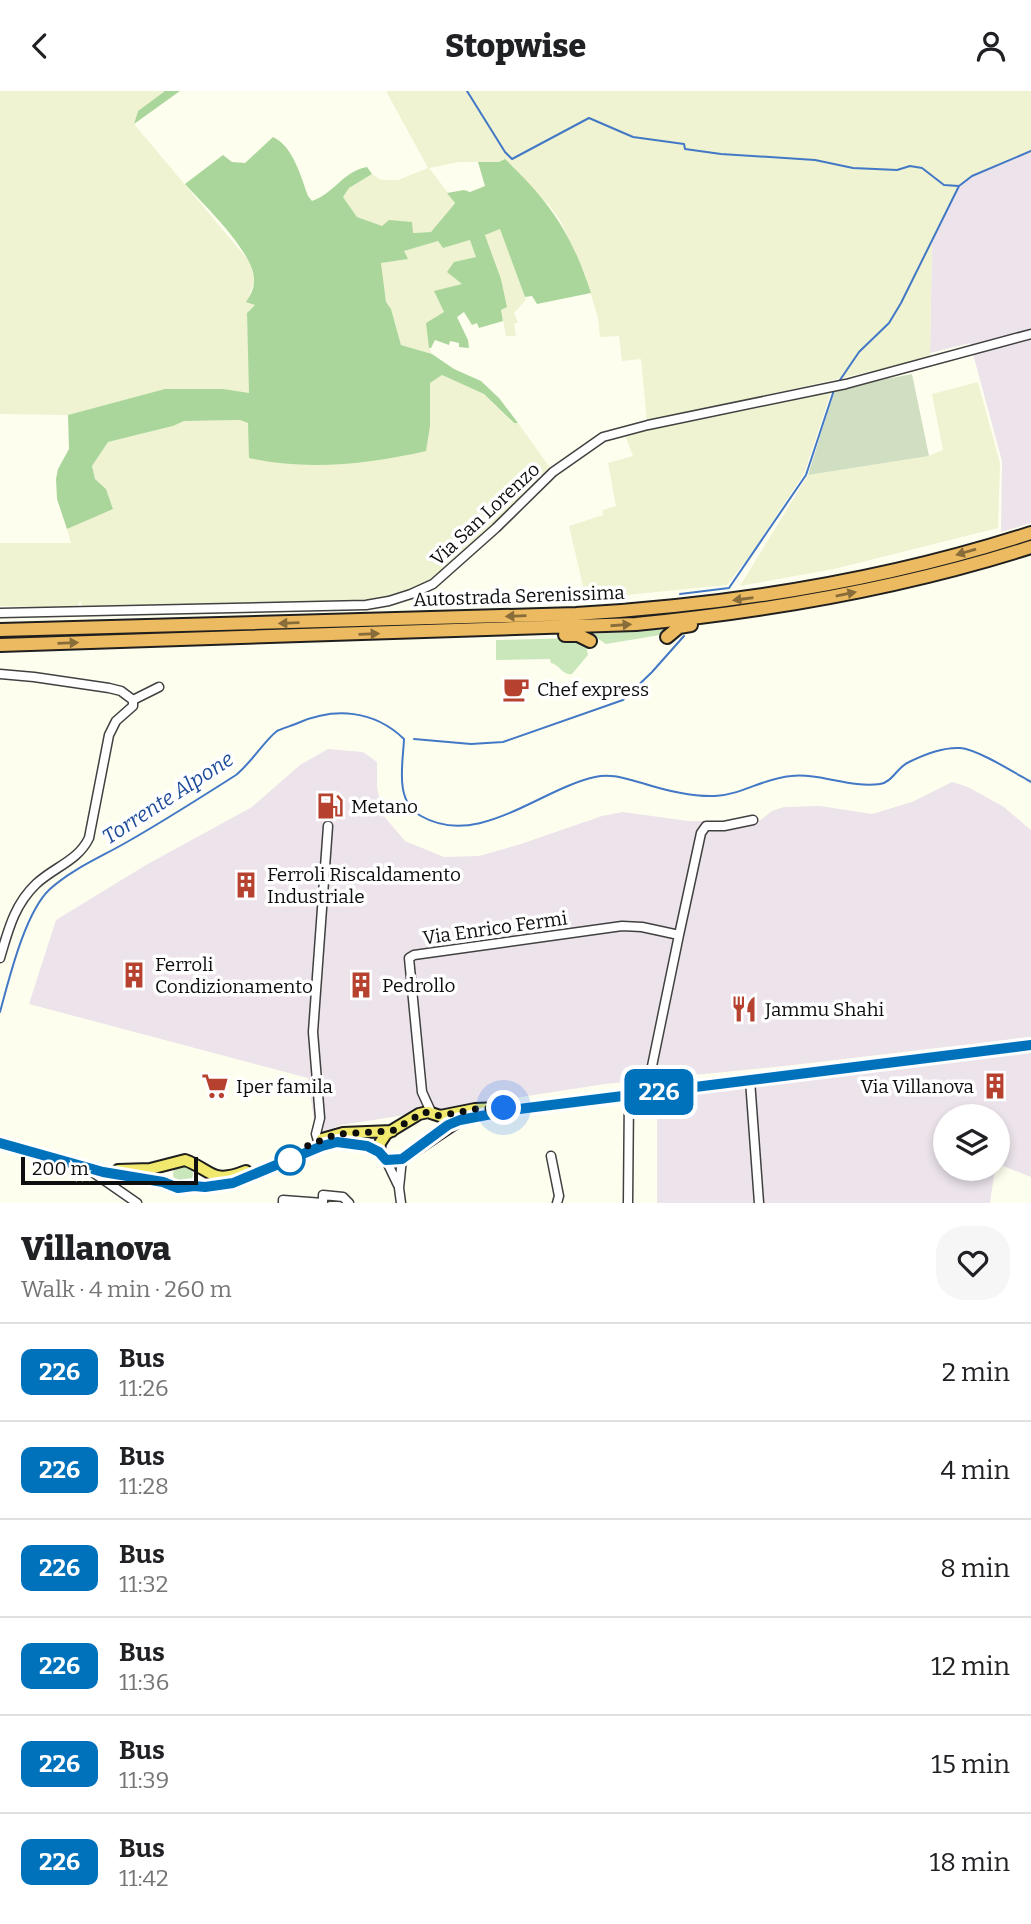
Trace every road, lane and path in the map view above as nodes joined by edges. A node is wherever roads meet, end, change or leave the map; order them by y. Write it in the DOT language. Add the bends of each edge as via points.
graph roads {
  1 [pos="1031,334"];
  2 [pos="1031,533"];
  3 [pos="1031,547"];
  4 [pos="0,613"];
  5 [pos="728,614"];
  6 [pos="509,629"];
  7 [pos="0,631"];
  8 [pos="667,637"];
  9 [pos="590,641"];
  10 [pos="0,645"];
  11 [pos="0,674"];
  12 [pos="159,687"];
  13 [pos="133,700"];
  14 [pos="753,820"];
  15 [pos="328,826"];
  16 [pos="679,935"];
  17 [pos="0,958"];
  18 [pos="1030,1045"];
  19 [pos="750,1080"];
  20 [pos="422,1092"];
  21 [pos="650,1093"];
  22 [pos="629,1095"];
  23 [pos="519,1109"];
  24 [pos="434,1114"];
  25 [pos="414,1117"];
  26 [pos="320,1118"];
  27 [pos="392,1131"];
  28 [pos="439,1134"];
  29 [pos="330,1136"];
  30 [pos="318,1140"];
  31 [pos="0,1141"];
  32 [pos="383,1156"];
  33 [pos="551,1156"];
  34 [pos="402,1159"];
  35 [pos="172,1164"];
  36 [pos="86,1167"];
  37 [pos="197,1168"];
  38 [pos="110,1173"];
  39 [pos="172,1184"];
  40 [pos="112,1185"];
  41 [pos="194,1186"];
  42 [pos="399,1188"];
  43 [pos="123,1193"];
  44 [pos="122,1203"];
  45 [pos="137,1203"];
  46 [pos="283,1203"];
  47 [pos="349,1203"];
  48 [pos="401,1203"];
  49 [pos="557,1203"];
  50 [pos="628,1203"];
  51 [pos="759,1203"];
  1 -- 4 [label="street, Via San Lorenzo" via="846,384 603,437 553,472 433,584 388,601"];
  2 -- 7 [label="highway, Autostrada Serenissima, one-way" via="889,572 770,595 668,608"];
  5 -- 3 [label="highway, Autostrada Serenissima, one-way" via="902,582"];
  6 -- 5 [label="highway, Autostrada Serenissima, one-way" via="603,627"];
  5 -- 8 [label="highway" via="679,627"];
  6 -- 9 [label="highway" via="574,635"];
  10 -- 6 [label="highway, Autostrada Serenissima, one-way"];
  11 -- 13 [label="street" via="109,688"];
  12 -- 13 [label="street"];
  13 -- 17 [label="street" via="109,735 89,838 77,856 26,894 13,915"];
  14 -- 16 [label="street" via="706,826 701,833"];
  15 -- 26 [label="street" via="313,1032"];
  16 -- 20 [label="street, Via Enrico Fermi" via="622,926 411,956 407,963"];
  16 -- 21 [label="street"];
  18 -- 19 [label="main road"];
  19 -- 21 [label="main road"];
  19 -- 51 [label="street"];
  20 -- 24 [label="street, Via Enrico Fermi"];
  20 -- 25 [label="street, Via Enrico Fermi"];
  21 -- 22 [label="main road"];
  22 -- 23 [label="main road"];
  22 -- 50 [label="street"];
  23 -- 24 [label="main road"];
  23 -- 28 [label="main road" via="460,1120"];
  24 -- 25 [label="main road"];
  24 -- 28 [label="main road" via="440,1122"];
  25 -- 27 [label="main road"];
  26 -- 29 [label="street"];
  26 -- 30 [label="street"];
  27 -- 29 [label="main road"];
  27 -- 32 [label="main road" via="382,1139"];
  28 -- 34 [label="main road"];
  29 -- 30 [label="main road"];
  30 -- 37 [label="main road" via="234,1175 213,1176"];
  31 -- 35 [label="main road" via="113,1169"];
  31 -- 36 [label="main road"];
  32 -- 34 [label="main road"];
  32 -- 41 [label="main road" via="361,1144 332,1143 233,1183"];
  32 -- 42 [label="street"];
  33 -- 49 [label="street"];
  34 -- 42 [label="street"];
  35 -- 37 [label="main road" via="185,1160"];
  35 -- 39 [label="main road" via="168,1176"];
  36 -- 38 [label="main road"];
  36 -- 40 [label="street"];
  37 -- 41 [label="main road"];
  38 -- 39 [label="main road"];
  38 -- 40 [label="street"];
  39 -- 41 [label="main road"];
  40 -- 43 [label="street"];
  42 -- 48 [label="street"];
  43 -- 44 [label="street"];
  43 -- 45 [label="street"];
  46 -- 47 [label="street" via="323,1203 323,1195 343,1197"];
}
